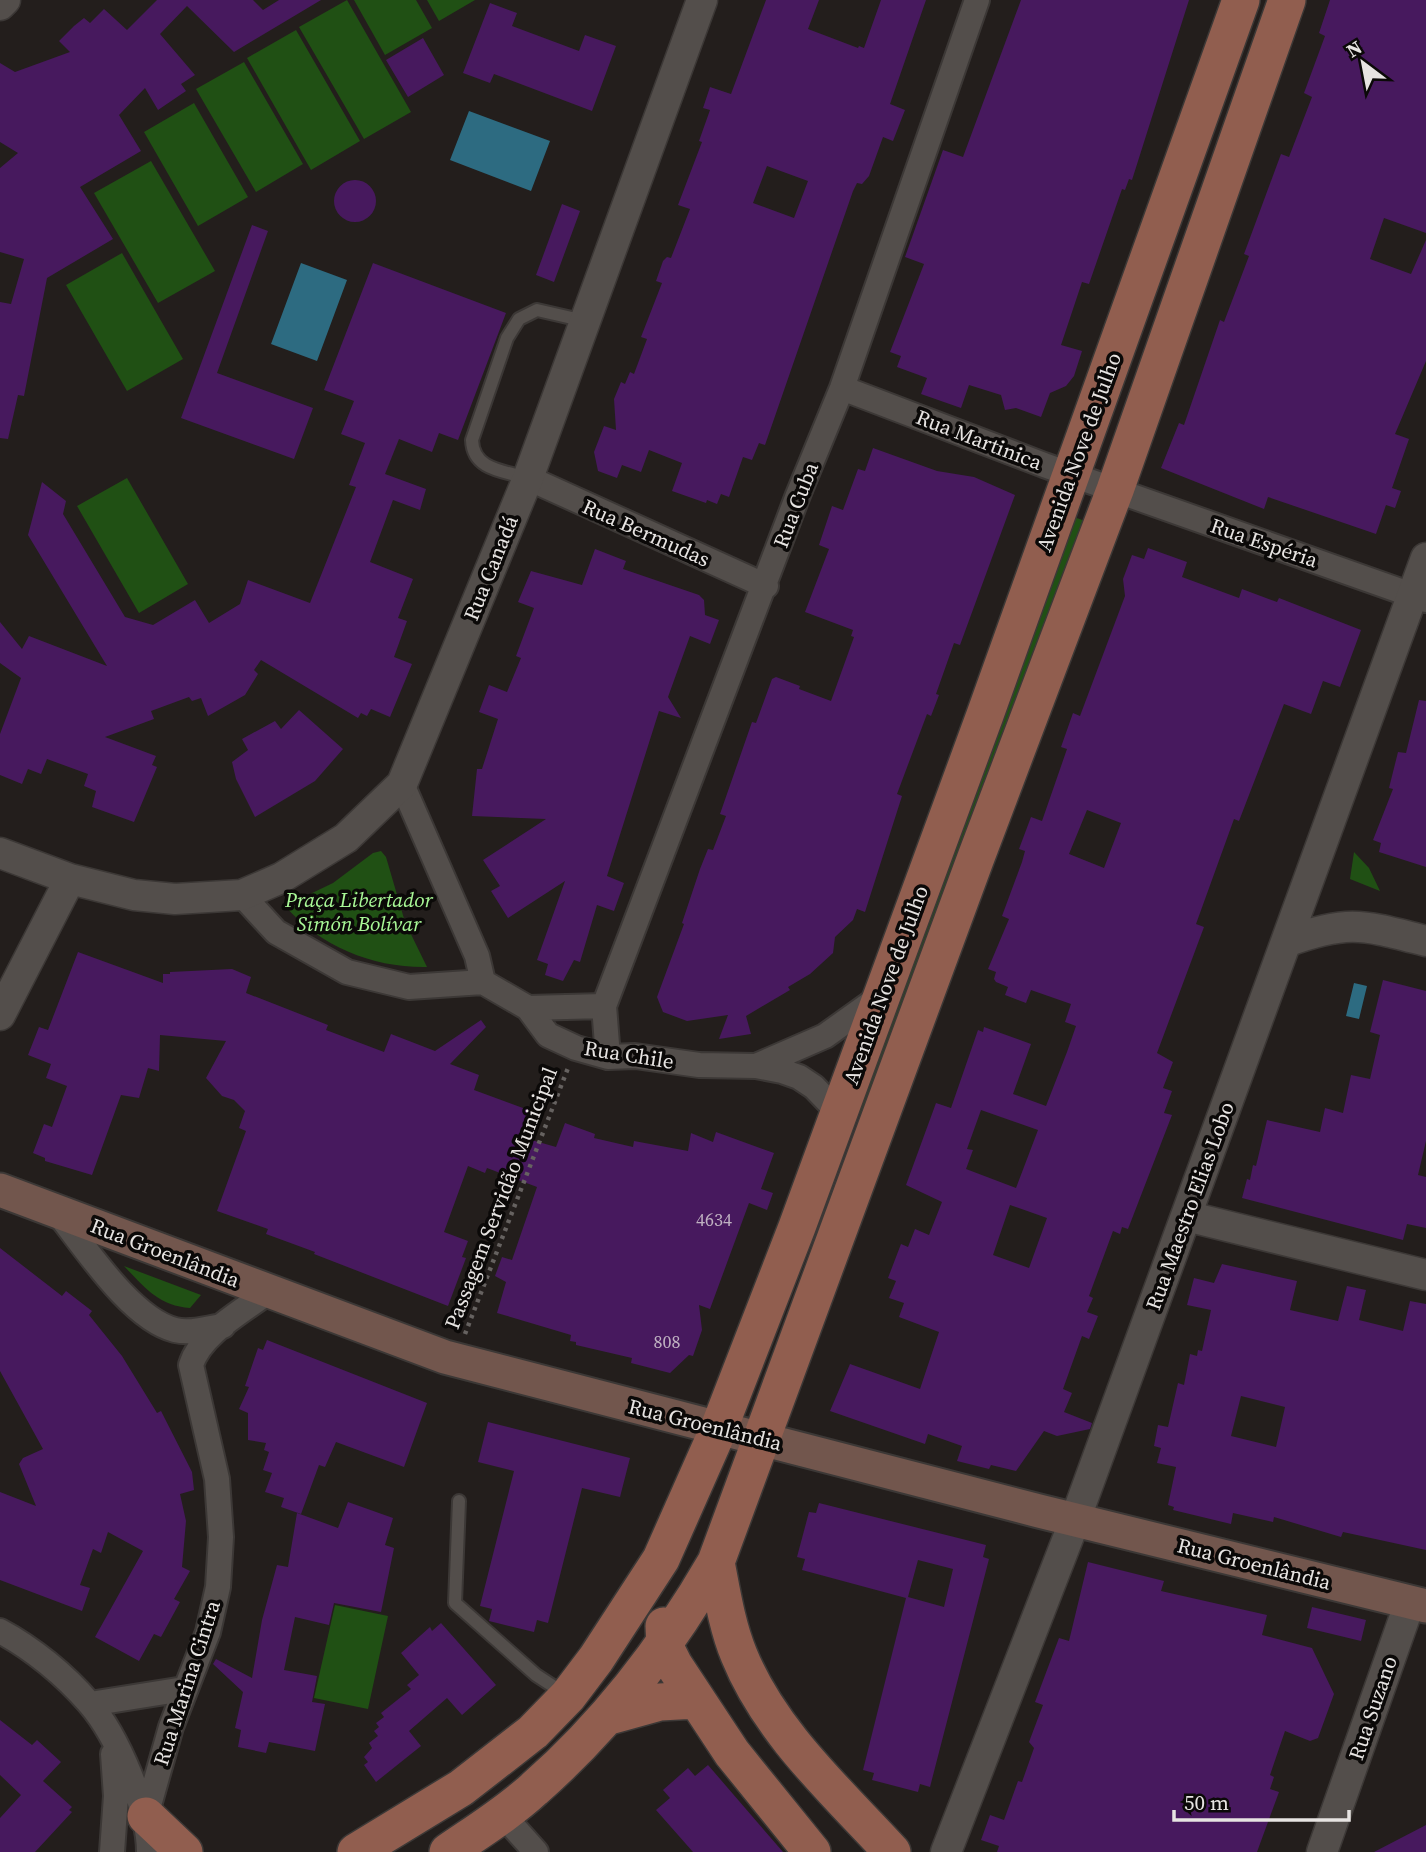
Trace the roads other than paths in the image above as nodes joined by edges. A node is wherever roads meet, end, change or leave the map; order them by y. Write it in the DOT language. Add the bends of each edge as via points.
graph roads {
  1 [pos="5,0"];
  2 [pos="702,0"];
  3 [pos="977,0"];
  4 [pos="1241,0"];
  5 [pos="1287,0"];
  6 [pos="0,5"];
  7 [pos="585,321"];
  8 [pos="842,388"];
  9 [pos="1070,474"];
  10 [pos="528,478"];
  11 [pos="1115,490"];
  12 [pos="1426,558"];
  13 [pos="766,586"];
  14 [pos="1419,598"];
  15 [pos="402,784"];
  16 [pos="2,859"];
  17 [pos="69,878"];
  18 [pos="242,895"];
  19 [pos="1426,941"];
  20 [pos="1286,942"];
  21 [pos="483,982"];
  22 [pos="881,995"];
  23 [pos="604,1006"];
  24 [pos="528,1008"];
  25 [pos="0,1016"];
  26 [pos="608,1057"];
  27 [pos="756,1066"];
  28 [pos="839,1113"];
  29 [pos="0,1190"];
  30 [pos="57,1212"];
  31 [pos="1186,1216"];
  32 [pos="1426,1275"];
  33 [pos="268,1292"];
  34 [pos="223,1325"];
  35 [pos="719,1428"];
  36 [pos="763,1440"];
  37 [pos="459,1501"];
  38 [pos="1075,1520"];
  39 [pos="661,1559"];
  40 [pos="716,1562"];
  41 [pos="1418,1604"];
  42 [pos="0,1631"];
  43 [pos="665,1647"];
  44 [pos="184,1689"];
  45 [pos="568,1696"];
  46 [pos="697,1700"];
  47 [pos="90,1704"];
  48 [pos="606,1717"];
  49 [pos="113,1743"];
  50 [pos="502,1814"];
  51 [pos="146,1816"];
  52 [pos="112,1852"];
  53 [pos="149,1852"];
  54 [pos="184,1852"];
  55 [pos="356,1852"];
  56 [pos="448,1852"];
  57 [pos="536,1852"];
  58 [pos="812,1852"];
  59 [pos="892,1852"];
  60 [pos="946,1852"];
  61 [pos="1322,1852"];
  1 -- 6 [label="street"];
  2 -- 7 [label="street, Rua Canadá"];
  3 -- 8 [label="street, Rua Cuba"];
  4 -- 9 [label="main road, Avenida Nove de Julho"];
  5 -- 11 [label="main road, Avenida Nove de Julho"];
  7 -- 10 [label="street, Rua Canadá"];
  7 -- 10 [label="lane" via="537,310 519,319 507,338 472,440 473,453 482,465"];
  8 -- 9 [label="street, Rua Martinica"];
  8 -- 13 [label="street, Rua Cuba"];
  9 -- 11 [label="street, Rua Martinica"];
  9 -- 22 [label="main road, Avenida Nove de Julho"];
  10 -- 13 [label="street, Rua Bermudas"];
  10 -- 15 [label="street, Rua Canadá"];
  11 -- 14 [label="street, Rua Espéria"];
  11 -- 36 [label="main road, Avenida Nove de Julho"];
  12 -- 14 [label="street, Rua Maestro Elias Lobo"];
  13 -- 23 [label="street, Rua Cuba"];
  14 -- 20 [label="street, Rua Maestro Elias Lobo"];
  15 -- 18 [label="street, Rua Canadá" via="346,838 281,878"];
  15 -- 21 [label="street" via="477,956"];
  16 -- 17 [label="street, Rua Canadá"];
  17 -- 18 [label="street, Rua Canadá" via="134,895 175,899"];
  17 -- 25 [label="street"];
  18 -- 21 [label="street" via="276,932 347,972 409,987"];
  19 -- 20 [label="street" via="1348,925"];
  20 -- 31 [label="street, Rua Maestro Elias Lobo"];
  21 -- 24 [label="street, Rua Chile"];
  22 -- 27 [label="street, Rua Chile" via="825,1036"];
  22 -- 28 [label="main road, Avenida Nove de Julho"];
  23 -- 24 [label="street"];
  23 -- 26 [label="street, Rua Cuba"];
  24 -- 26 [label="street, Rua Chile" via="548,1035"];
  26 -- 27 [label="street, Rua Chile"];
  27 -- 28 [label="street, Rua Chile" via="799,1077"];
  28 -- 35 [label="main road, Avenida Nove de Julho"];
  29 -- 30 [label="main road, Rua Groenlândia"];
  30 -- 33 [label="main road, Rua Groenlândia"];
  30 -- 34 [label="street" via="118,1286 161,1325 194,1332"];
  31 -- 32 [label="street"];
  31 -- 38 [label="street, Rua Maestro Elias Lobo"];
  33 -- 34 [label="street, Rua Marina Cintra"];
  33 -- 35 [label="main road, Rua Groenlândia" via="455,1360"];
  34 -- 44 [label="street, Rua Marina Cintra" via="191,1365 217,1479 221,1537 218,1587 208,1632"];
  35 -- 36 [label="main road, Rua Groenlândia"];
  35 -- 39 [label="main road, Avenida Nove de Julho"];
  36 -- 38 [label="main road, Rua Groenlândia"];
  36 -- 40 [label="main road, Avenida Nove de Julho"];
  37 -- 45 [label="lane" via="455,1603 536,1675"];
  38 -- 41 [label="main road, Rua Groenlândia"];
  38 -- 60 [label="street, Rua Maestro Elias Lobo"];
  39 -- 43 [label="main road"];
  39 -- 45 [label="main road, Avenida Nove de Julho"];
  40 -- 43 [label="main road, Avenida Nove de Julho"];
  40 -- 59 [label="main road" via="731,1633 760,1699 792,1742"];
  41 -- 61 [label="street, Rua Suzano"];
  42 -- 47 [label="street, Rua Marina Cintra" via="49,1665"];
  43 -- 46 [label="main road"];
  43 -- 48 [label="main road, Avenida Nove de Julho"];
  44 -- 47 [label="street"];
  44 -- 51 [label="street, Rua Marina Cintra"];
  45 -- 55 [label="main road, Avenida Nove de Julho" via="533,1732 461,1788"];
  46 -- 48 [label="main road" via="660,1702"];
  46 -- 58 [label="main road" via="732,1753"];
  47 -- 49 [label="street, Rua Marina Cintra"];
  48 -- 50 [label="main road, Avenida Nove de Julho" via="533,1790"];
  49 -- 51 [label="street, Rua Marina Cintra"];
  49 -- 52 [label="street"];
  50 -- 56 [label="main road, Avenida Nove de Julho"];
  50 -- 57 [label="street"];
  51 -- 53 [label="street, Rua Marina Cintra"];
  51 -- 54 [label="main road"];
}
